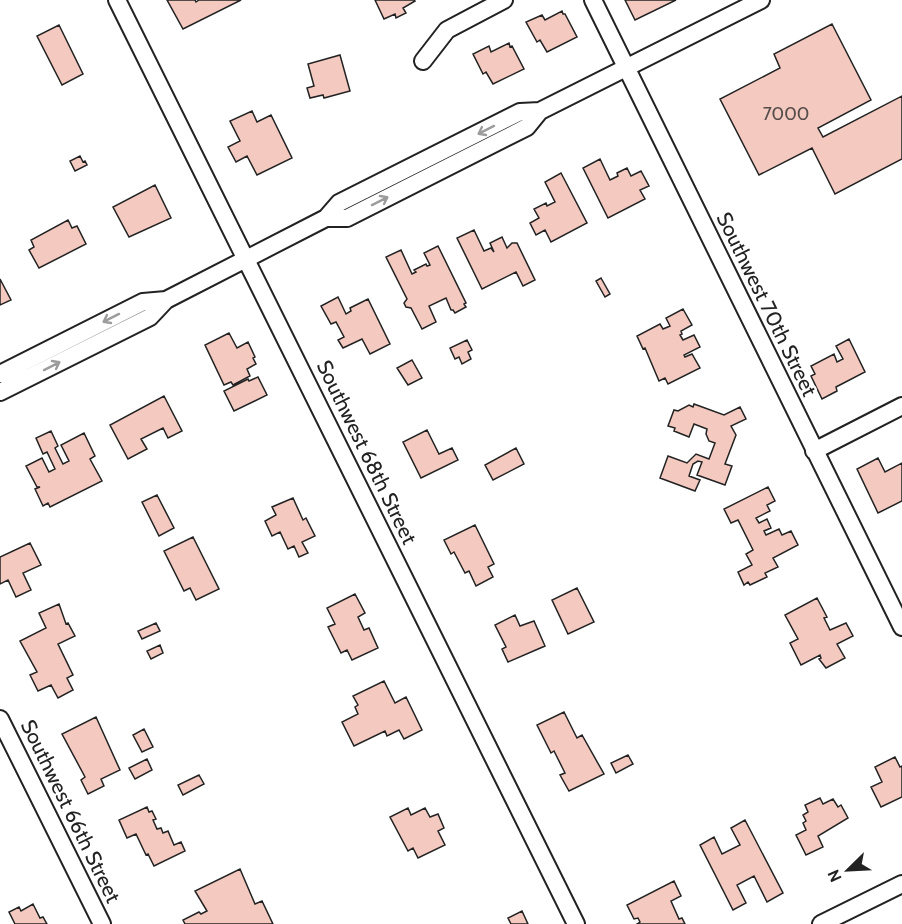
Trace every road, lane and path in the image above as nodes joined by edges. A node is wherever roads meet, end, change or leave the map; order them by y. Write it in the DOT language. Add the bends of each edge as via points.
graph roads {
  1 [pos="117,0"];
  2 [pos="504,0"];
  3 [pos="593,0"];
  4 [pos="761,0"];
  5 [pos="423,61"];
  6 [pos="626,67"];
  7 [pos="246,259"];
  8 [pos="166,300"];
  9 [pos="0,374"];
  10 [pos="0,393"];
  11 [pos="902,406"];
  12 [pos="814,451"];
  13 [pos="902,627"];
  14 [pos="0,719"];
  15 [pos="902,884"];
  16 [pos="102,924"];
  17 [pos="576,924"];
  18 [pos="821,924"];
  1 -- 7 [label="street, Southwest 68th Street"];
  2 -- 5 [label="street" via="447,30"];
  3 -- 6 [label="street, Southwest 70th Street"];
  4 -- 6 [label="street"];
  6 -- 7 [label="street" via="540,111 520,112 339,203 326,218"];
  6 -- 12 [label="street, Southwest 70th Street"];
  7 -- 8 [label="street"];
  7 -- 17 [label="street, Southwest 68th Street"];
  8 -- 9 [label="street, one-way" via="143,302"];
  10 -- 8 [label="street, one-way" via="150,317"];
  11 -- 12 [label="street"];
  12 -- 13 [label="street, Southwest 70th Street"];
  14 -- 16 [label="street, Southwest 66th Street"];
  15 -- 18 [label="street"];
}
